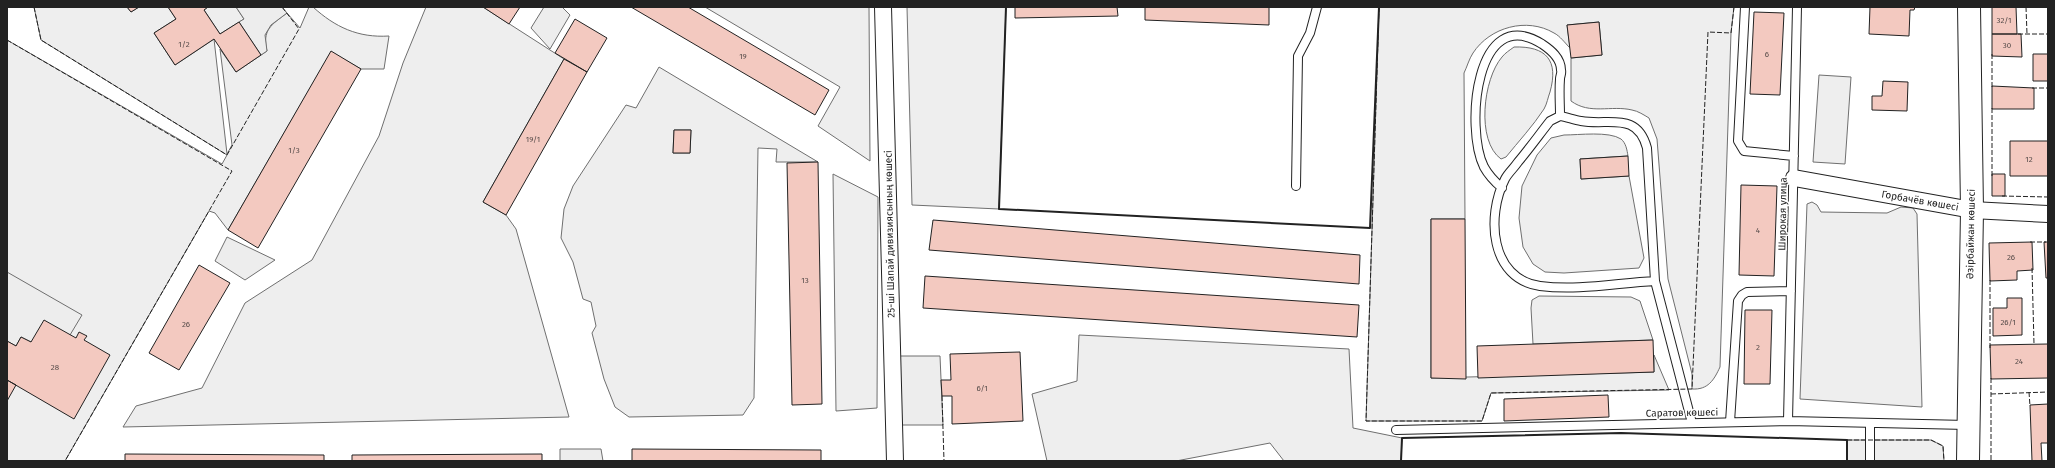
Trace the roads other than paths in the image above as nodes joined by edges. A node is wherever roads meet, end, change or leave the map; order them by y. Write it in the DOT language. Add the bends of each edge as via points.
graph roads {
  1 [pos="883,7"];
  2 [pos="1317,7"];
  3 [pos="1745,7"];
  4 [pos="1797,7"];
  5 [pos="1969,7"];
  6 [pos="1560,116"];
  7 [pos="1794,156"];
  8 [pos="1794,178"];
  9 [pos="1296,186"];
  10 [pos="1502,188"];
  11 [pos="1972,210"];
  12 [pos="2048,214"];
  13 [pos="1655,281"];
  14 [pos="1791,291"];
  15 [pos="1788,421"];
  16 [pos="1730,422"];
  17 [pos="1692,423"];
  18 [pos="1870,423"];
  19 [pos="1968,425"];
  20 [pos="1396,430"];
  21 [pos="895,461"];
  22 [pos="1870,461"];
  23 [pos="1968,461"];
  1 -- 21 [label="street, 25-ші Шапай дивизиясының көшесі"];
  2 -- 9 [label="lane" via="1310,33 1298,56"];
  3 -- 7 [label="lane" via="1738,141 1744,151"];
  4 -- 7 [label="lane, Широкая улица"];
  5 -- 11 [label="main road, Әзірбайжан көшесі"];
  6 -- 10 [label="lane" via="1550,121"];
  6 -- 10 [label="lane" via="1561,70 1555,55 1534,39 1517,36 1504,39 1492,51 1483,66 1474,111 1476,138 1484,167 1493,181"];
  6 -- 13 [label="lane" via="1580,121 1620,122 1633,125 1644,136 1647,148"];
  7 -- 8 [label="lane, Широкая улица"];
  8 -- 11 [label="street, Горбачёв көшесі"];
  8 -- 14 [label="lane, Широкая улица"];
  10 -- 13 [label="lane" via="1494,223 1496,241 1509,271 1522,281 1539,286 1576,288"];
  11 -- 12 [label="street, Горбачёв көшесі"];
  11 -- 19 [label="main road, Әзірбайжан көшесі"];
  13 -- 17 [label="lane"];
  14 -- 15 [label="lane, Широкая улица"];
  14 -- 16 [label="lane" via="1748,292 1738,301"];
  15 -- 16 [label="lane, Саратов көшесі"];
  15 -- 18 [label="lane, Саратов көшесі"];
  16 -- 17 [label="lane, Саратов көшесі"];
  17 -- 20 [label="lane, Саратов көшесі"];
  18 -- 19 [label="lane, Саратов көшесі"];
  18 -- 22 [label="lane"];
  19 -- 23 [label="main road, Әзірбайжан көшесі"];
}
